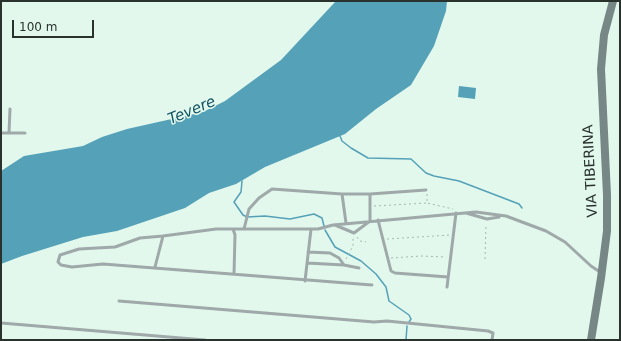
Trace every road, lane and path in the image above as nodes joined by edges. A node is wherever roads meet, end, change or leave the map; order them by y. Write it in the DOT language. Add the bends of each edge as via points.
graph roads {
  1 [pos="613,1"];
  2 [pos="10,109"];
  3 [pos="1,133"];
  4 [pos="9,133"];
  5 [pos="25,134"];
  6 [pos="426,190"];
  7 [pos="342,194"];
  8 [pos="370,194"];
  9 [pos="427,202"];
  10 [pos="370,206"];
  11 [pos="463,212"];
  12 [pos="456,213"];
  13 [pos="501,217"];
  14 [pos="487,219"];
  15 [pos="378,220"];
  16 [pos="370,221"];
  17 [pos="346,224"];
  18 [pos="333,225"];
  19 [pos="233,229"];
  20 [pos="244,229"];
  21 [pos="311,229"];
  22 [pos="354,233"];
  23 [pos="453,235"];
  24 [pos="163,236"];
  25 [pos="383,240"];
  26 [pos="366,242"];
  27 [pos="308,252"];
  28 [pos="450,257"];
  29 [pos="346,259"];
  30 [pos="387,259"];
  31 [pos="485,259"];
  32 [pos="307,263"];
  33 [pos="344,265"];
  34 [pos="155,268"];
  35 [pos="359,268"];
  36 [pos="602,272"];
  37 [pos="234,274"];
  38 [pos="448,277"];
  39 [pos="305,281"];
  40 [pos="372,285"];
  41 [pos="447,287"];
  42 [pos="119,301"];
  43 [pos="1,323"];
  44 [pos="205,340"];
  45 [pos="492,340"];
  46 [pos="591,340"];
  1 -- 36 [label="main road, VIA TIBERINA" via="604,35 601,69 607,206"];
  2 -- 4 [label="lane"];
  3 -- 4 [label="lane"];
  4 -- 5 [label="lane"];
  6 -- 8 [label="lane"];
  6 -- 9 [label="path"];
  7 -- 8 [label="lane"];
  7 -- 17 [label="lane"];
  7 -- 20 [label="lane" via="277,188 269,190 249,209"];
  8 -- 10 [label="lane"];
  9 -- 10 [label="path"];
  9 -- 11 [label="path"];
  10 -- 16 [label="lane"];
  11 -- 12 [label="lane"];
  11 -- 13 [label="lane"];
  11 -- 14 [label="lane"];
  12 -- 15 [label="lane"];
  12 -- 23 [label="lane"];
  13 -- 14 [label="lane"];
  13 -- 36 [label="lane" via="506,216 528,223 556,236 573,248 594,269"];
  14 -- 31 [label="path"];
  15 -- 16 [label="lane"];
  15 -- 25 [label="lane"];
  16 -- 17 [label="lane"];
  16 -- 22 [label="lane"];
  17 -- 18 [label="lane"];
  18 -- 21 [label="lane"];
  18 -- 22 [label="lane"];
  19 -- 20 [label="lane"];
  19 -- 24 [label="lane"];
  19 -- 37 [label="lane"];
  20 -- 21 [label="lane"];
  21 -- 27 [label="lane"];
  22 -- 26 [label="path" via="360,241"];
  22 -- 29 [label="path"];
  23 -- 25 [label="path"];
  23 -- 28 [label="lane"];
  24 -- 34 [label="lane"];
  24 -- 34 [label="lane" via="140,238 119,246 79,249 64,253 58,259 61,265 72,267 100,264"];
  25 -- 30 [label="lane"];
  27 -- 32 [label="lane"];
  27 -- 33 [label="lane" via="330,253 339,258"];
  28 -- 30 [label="path"];
  28 -- 38 [label="lane"];
  30 -- 38 [label="lane" via="391,271 395,273"];
  32 -- 33 [label="lane"];
  32 -- 39 [label="lane"];
  33 -- 35 [label="lane"];
  34 -- 37 [label="lane"];
  36 -- 46 [label="main road, VIA TIBERINA"];
  37 -- 39 [label="lane"];
  38 -- 41 [label="lane"];
  39 -- 40 [label="lane"];
  42 -- 45 [label="lane" via="488,331 493,333"];
  43 -- 44 [label="lane"];
}
